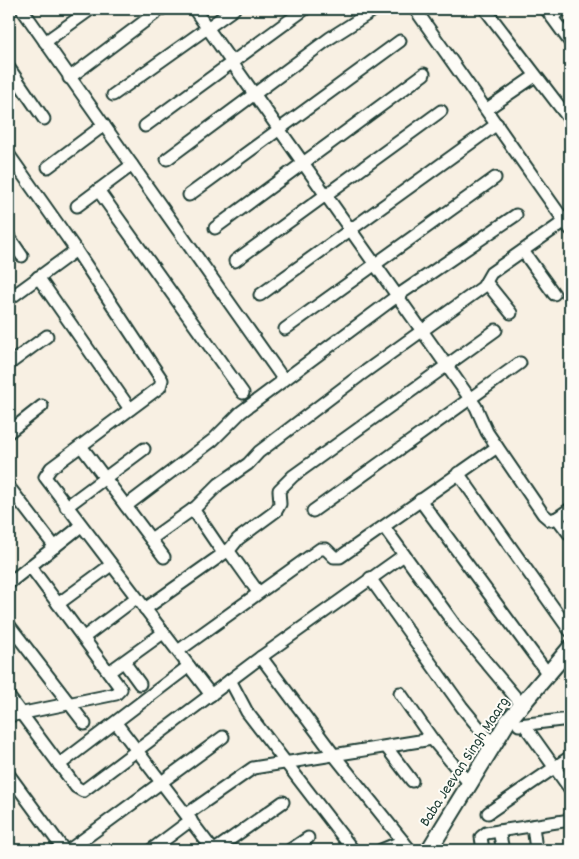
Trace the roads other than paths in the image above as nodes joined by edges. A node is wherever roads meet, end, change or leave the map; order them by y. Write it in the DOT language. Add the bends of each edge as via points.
graph roads {
  1 [pos="23,9"];
  2 [pos="91,9"];
  3 [pos="161,9"];
  4 [pos="194,9"];
  5 [pos="234,9"];
  6 [pos="305,9"];
  7 [pos="485,9"];
  8 [pos="562,9"];
  9 [pos="374,10"];
  10 [pos="421,11"];
  11 [pos="549,13"];
  12 [pos="208,28"];
  13 [pos="400,41"];
  14 [pos="45,42"];
  15 [pos="570,42"];
  16 [pos="233,62"];
  17 [pos="9,68"];
  18 [pos="424,74"];
  19 [pos="535,76"];
  20 [pos="70,78"];
  21 [pos="254,94"];
  22 [pos="113,95"];
  23 [pos="487,109"];
  24 [pos="441,111"];
  25 [pos="44,120"];
  26 [pos="570,120"];
  27 [pos="497,124"];
  28 [pos="104,126"];
  29 [pos="145,126"];
  30 [pos="278,128"];
  31 [pos="9,155"];
  32 [pos="167,159"];
  33 [pos="302,163"];
  34 [pos="132,165"];
  35 [pos="48,167"];
  36 [pos="495,178"];
  37 [pos="98,190"];
  38 [pos="190,195"];
  39 [pos="325,195"];
  40 [pos="77,206"];
  41 [pos="516,215"];
  42 [pos="568,225"];
  43 [pos="215,228"];
  44 [pos="350,228"];
  45 [pos="9,237"];
  46 [pos="76,250"];
  47 [pos="524,251"];
  48 [pos="22,256"];
  49 [pos="235,261"];
  50 [pos="375,264"];
  51 [pos="38,277"];
  52 [pos="486,282"];
  53 [pos="554,294"];
  54 [pos="260,295"];
  55 [pos="397,296"];
  56 [pos="9,299"];
  57 [pos="512,313"];
  58 [pos="285,329"];
  59 [pos="496,330"];
  60 [pos="422,331"];
  61 [pos="47,336"];
  62 [pos="520,363"];
  63 [pos="9,364"];
  64 [pos="446,365"];
  65 [pos="284,380"];
  66 [pos="243,393"];
  67 [pos="470,398"];
  68 [pos="42,406"];
  69 [pos="130,409"];
  70 [pos="9,432"];
  71 [pos="81,446"];
  72 [pos="497,447"];
  73 [pos="144,449"];
  74 [pos="458,473"];
  75 [pos="106,478"];
  76 [pos="9,487"];
  77 [pos="420,500"];
  78 [pos="126,506"];
  79 [pos="66,507"];
  80 [pos="193,509"];
  81 [pos="570,509"];
  82 [pos="313,511"];
  83 [pos="557,518"];
  84 [pos="81,526"];
  85 [pos="384,527"];
  86 [pos="570,535"];
  87 [pos="150,539"];
  88 [pos="55,547"];
  89 [pos="225,552"];
  90 [pos="404,555"];
  91 [pos="164,558"];
  92 [pos="111,565"];
  93 [pos="30,566"];
  94 [pos="370,578"];
  95 [pos="9,583"];
  96 [pos="258,592"];
  97 [pos="136,598"];
  98 [pos="58,604"];
  99 [pos="145,609"];
  100 [pos="9,625"];
  101 [pos="570,631"];
  102 [pos="164,632"];
  103 [pos="83,638"];
  104 [pos="570,648"];
  105 [pos="178,651"];
  106 [pos="261,657"];
  107 [pos="124,662"];
  108 [pos="189,666"];
  109 [pos="109,672"];
  110 [pos="548,674"];
  111 [pos="230,680"];
  112 [pos="140,684"];
  113 [pos="400,693"];
  114 [pos="210,695"];
  115 [pos="9,697"];
  116 [pos="68,703"];
  117 [pos="522,705"];
  118 [pos="22,714"];
  119 [pos="9,716"];
  120 [pos="570,719"];
  121 [pos="508,721"];
  122 [pos="116,722"];
  123 [pos="85,724"];
  124 [pos="525,726"];
  125 [pos="223,737"];
  126 [pos="432,739"];
  127 [pos="493,745"];
  128 [pos="387,748"];
  129 [pos="138,750"];
  130 [pos="334,755"];
  131 [pos="570,758"];
  132 [pos="285,762"];
  133 [pos="59,766"];
  134 [pos="555,768"];
  135 [pos="9,775"];
  136 [pos="162,782"];
  137 [pos="412,782"];
  138 [pos="469,783"];
  139 [pos="570,789"];
  140 [pos="283,802"];
  141 [pos="488,813"];
  142 [pos="189,817"];
  143 [pos="570,820"];
  144 [pos="533,826"];
  145 [pos="499,831"];
  146 [pos="308,838"];
  147 [pos="406,846"];
  148 [pos="64,850"];
  149 [pos="69,850"];
  150 [pos="151,850"];
  151 [pos="214,850"];
  152 [pos="290,850"];
  153 [pos="353,850"];
  154 [pos="381,850"];
  155 [pos="429,850"];
  156 [pos="483,850"];
  157 [pos="503,850"];
  158 [pos="536,850"];
  1 -- 14 [label="street"];
  2 -- 14 [label="street"];
  3 -- 20 [label="street"];
  4 -- 12 [label="street"];
  5 -- 12 [label="street"];
  6 -- 16 [label="street"];
  7 -- 19 [label="street"];
  8 -- 11 [label="street"];
  9 -- 21 [label="street"];
  10 -- 23 [label="street"];
  11 -- 15 [label="street"];
  12 -- 16 [label="street"];
  12 -- 22 [label="street"];
  13 -- 30 [label="street"];
  14 -- 20 [label="street"];
  16 -- 21 [label="street"];
  16 -- 29 [label="street"];
  17 -- 25 [label="street"];
  18 -- 33 [label="street"];
  19 -- 23 [label="street"];
  19 -- 26 [label="street"];
  20 -- 28 [label="street"];
  21 -- 30 [label="street"];
  21 -- 32 [label="street"];
  23 -- 27 [label="street"];
  24 -- 39 [label="street"];
  27 -- 42 [label="street"];
  27 -- 44 [label="street"];
  28 -- 34 [label="street"];
  28 -- 35 [label="street"];
  30 -- 33 [label="street"];
  30 -- 38 [label="street"];
  31 -- 46 [label="street"];
  33 -- 39 [label="street"];
  33 -- 43 [label="street"];
  34 -- 37 [label="street"];
  34 -- 65 [label="street"];
  36 -- 50 [label="street"];
  37 -- 40 [label="street"];
  37 -- 66 [label="street"];
  39 -- 44 [label="street"];
  39 -- 49 [label="street"];
  41 -- 55 [label="street"];
  42 -- 47 [label="street"];
  44 -- 50 [label="street"];
  44 -- 54 [label="street"];
  45 -- 48 [label="street"];
  46 -- 51 [label="street"];
  46 -- 69 [label="street" via="162,380 160,387"];
  47 -- 52 [label="street" via="490,274"];
  47 -- 53 [label="street"];
  50 -- 55 [label="street"];
  50 -- 58 [label="street"];
  51 -- 56 [label="street"];
  51 -- 69 [label="street"];
  52 -- 57 [label="street"];
  52 -- 60 [label="street"];
  55 -- 60 [label="street"];
  55 -- 65 [label="street"];
  59 -- 64 [label="street"];
  60 -- 64 [label="street"];
  60 -- 80 [label="street" via="269,444 245,467 216,486"];
  61 -- 63 [label="street"];
  62 -- 67 [label="street"];
  64 -- 67 [label="street"];
  64 -- 89 [label="street" via="293,476 279,490 280,504 276,511"];
  65 -- 78 [label="street" via="241,412 213,440"];
  67 -- 72 [label="street"];
  67 -- 82 [label="street"];
  68 -- 70 [label="street"];
  69 -- 71 [label="street"];
  71 -- 75 [label="street"];
  71 -- 79 [label="street" via="46,472 47,482"];
  72 -- 74 [label="street"];
  72 -- 83 [label="street" via="543,514 550,520"];
  73 -- 75 [label="street"];
  74 -- 77 [label="street"];
  74 -- 101 [label="street"];
  75 -- 78 [label="street"];
  75 -- 79 [label="street"];
  76 -- 88 [label="street"];
  77 -- 85 [label="street"];
  77 -- 110 [label="street"];
  78 -- 87 [label="street"];
  79 -- 84 [label="street"];
  80 -- 87 [label="street"];
  80 -- 89 [label="street"];
  81 -- 83 [label="street"];
  83 -- 86 [label="street"];
  84 -- 88 [label="street"];
  84 -- 92 [label="street"];
  85 -- 90 [label="street"];
  85 -- 96 [label="street" via="340,557 334,558 326,549 320,549"];
  87 -- 91 [label="street"];
  88 -- 93 [label="street"];
  89 -- 96 [label="street"];
  89 -- 99 [label="street"];
  90 -- 94 [label="street"];
  90 -- 117 [label="street" via="455,625"];
  92 -- 97 [label="street"];
  92 -- 98 [label="street"];
  93 -- 95 [label="street"];
  93 -- 98 [label="street"];
  94 -- 106 [label="street"];
  94 -- 127 [label="street"];
  96 -- 105 [label="street"];
  97 -- 99 [label="street"];
  97 -- 103 [label="street"];
  98 -- 103 [label="street"];
  99 -- 102 [label="street"];
  100 -- 116 [label="street"];
  102 -- 105 [label="street"];
  102 -- 107 [label="street"];
  103 -- 109 [label="street"];
  104 -- 110 [label="street, Baba Jeevan Singh Maarg"];
  105 -- 108 [label="street"];
  106 -- 111 [label="street"];
  106 -- 130 [label="street"];
  107 -- 109 [label="street"];
  107 -- 112 [label="street"];
  108 -- 114 [label="street"];
  108 -- 122 [label="street"];
  109 -- 116 [label="street" via="120,688 118,693"];
  110 -- 117 [label="street, Baba Jeevan Singh Maarg"];
  111 -- 114 [label="street"];
  111 -- 132 [label="street" via="244,707"];
  113 -- 126 [label="street"];
  114 -- 129 [label="street"];
  115 -- 118 [label="street"];
  116 -- 118 [label="street"];
  116 -- 123 [label="street"];
  117 -- 121 [label="street, Baba Jeevan Singh Maarg"];
  118 -- 119 [label="street"];
  118 -- 133 [label="street"];
  120 -- 124 [label="street"];
  121 -- 124 [label="street"];
  121 -- 127 [label="street, Baba Jeevan Singh Maarg"];
  122 -- 129 [label="street"];
  122 -- 133 [label="street"];
  124 -- 134 [label="street"];
  125 -- 136 [label="street"];
  126 -- 128 [label="street"];
  126 -- 138 [label="street"];
  127 -- 138 [label="street, Baba Jeevan Singh Maarg"];
  128 -- 130 [label="street"];
  128 -- 137 [label="street"];
  129 -- 133 [label="street" via="83,791"];
  129 -- 136 [label="street"];
  130 -- 132 [label="street"];
  130 -- 147 [label="street"];
  131 -- 134 [label="street"];
  132 -- 142 [label="street" via="246,771"];
  132 -- 153 [label="street"];
  134 -- 139 [label="street"];
  134 -- 141 [label="street"];
  135 -- 148 [label="street"];
  136 -- 142 [label="street"];
  136 -- 149 [label="street"];
  138 -- 155 [label="street, Baba Jeevan Singh Maarg"];
  140 -- 151 [label="street"];
  142 -- 150 [label="street"];
  142 -- 151 [label="street"];
  143 -- 144 [label="street"];
  144 -- 145 [label="street"];
  144 -- 158 [label="street"];
  145 -- 156 [label="street" via="483,835"];
  145 -- 157 [label="street"];
  146 -- 152 [label="street"];
  147 -- 154 [label="street"];
}
